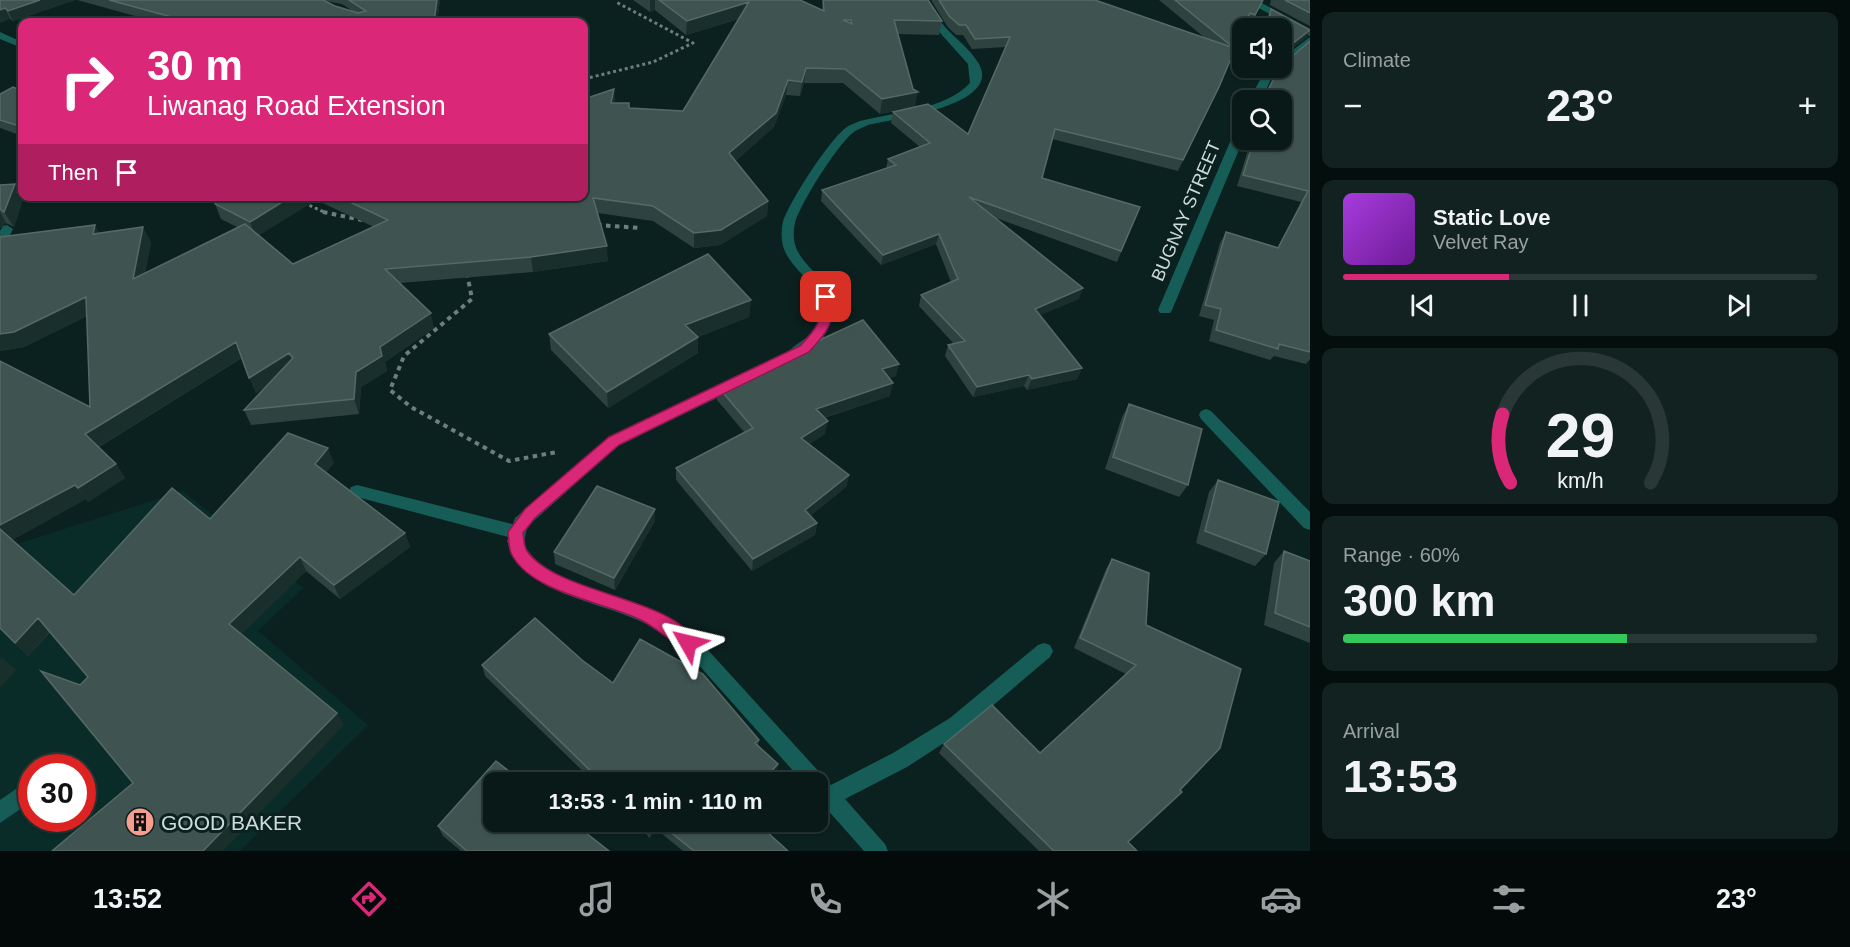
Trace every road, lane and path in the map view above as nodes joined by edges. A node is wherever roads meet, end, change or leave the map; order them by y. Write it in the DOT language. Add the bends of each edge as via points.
graph roads {
  1 [pos="923,0"];
  2 [pos="1249,0"];
  3 [pos="616,2"];
  4 [pos="1310,33"];
  5 [pos="0,35"];
  6 [pos="1310,40"];
  7 [pos="18,43"];
  8 [pos="1292,55"];
  9 [pos="588,78"];
  10 [pos="1234,150"];
  11 [pos="300,201"];
  12 [pos="371,222"];
  13 [pos="594,225"];
  14 [pos="641,228"];
  15 [pos="7,229"];
  16 [pos="0,244"];
  17 [pos="466,266"];
  18 [pos="1165,310"];
  19 [pos="784,359"];
  20 [pos="752,375"];
  21 [pos="1206,415"];
  22 [pos="614,441"];
  23 [pos="357,491"];
  24 [pos="1310,523"];
  25 [pos="516,532"];
  26 [pos="1044,651"];
  27 [pos="830,796"];
  28 [pos="18,800"];
  29 [pos="0,813"];
  30 [pos="878,851"];
  1 -- 19 [label="street" via="938,24 976,67 977,82 970,93 951,102 852,128 827,158 790,215 788,231 789,245 826,297 828,316 805,349"];
  2 -- 4 [label="street"];
  3 -- 9 [label="path" via="693,43 652,62"];
  5 -- 7 [label="street"];
  6 -- 8 [label="street"];
  10 -- 18 [label="street, BUGNAY STREET"];
  11 -- 12 [label="path" via="330,215"];
  13 -- 14 [label="path"];
  15 -- 16 [label="street"];
  17 -- 22 [label="path" via="472,299 404,356 390,390 411,407 509,461"];
  20 -- 22 [label="street"];
  21 -- 24 [label="street"];
  22 -- 25 [label="street" via="530,514"];
  23 -- 25 [label="street"];
  25 -- 27 [label="street" via="518,552 532,567 553,580 645,615 673,630 702,656"];
  26 -- 27 [label="street" via="957,724 900,760"];
  27 -- 30 [label="street"];
  28 -- 29 [label="street"];
}
